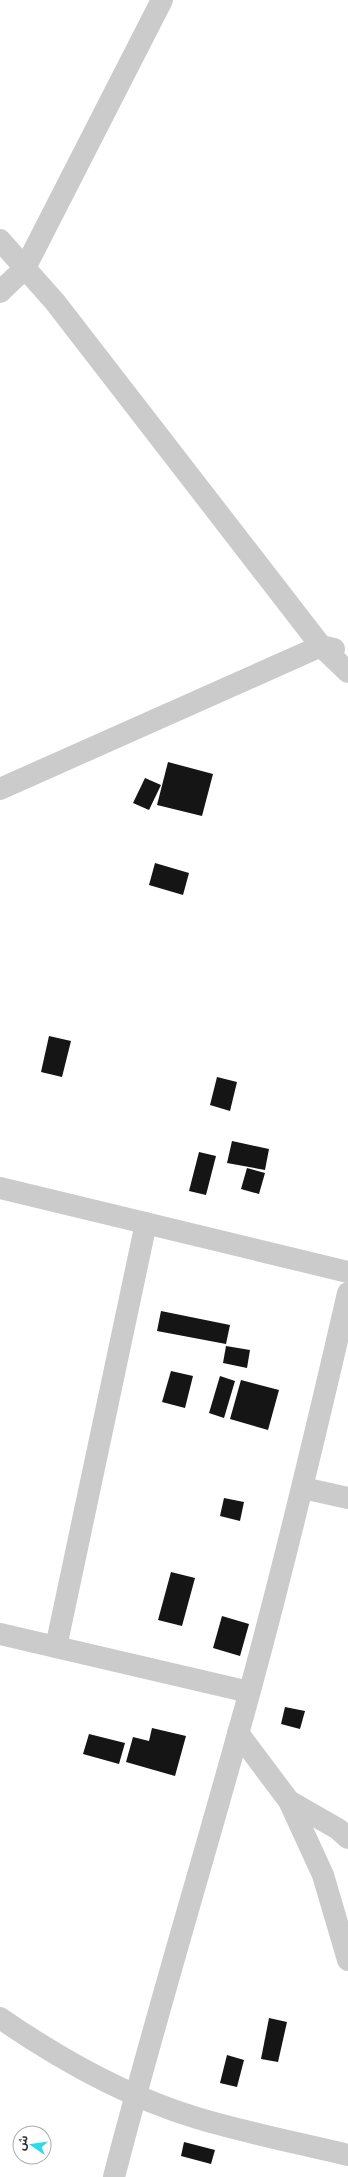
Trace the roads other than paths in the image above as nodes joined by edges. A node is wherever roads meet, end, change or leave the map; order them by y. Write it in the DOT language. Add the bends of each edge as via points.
graph roads {
  1 [pos="162,0"];
  2 [pos="0,240"];
  3 [pos="25,268"];
  4 [pos="0,292"];
  5 [pos="321,646"];
  6 [pos="348,652"];
  7 [pos="348,672"];
  8 [pos="0,789"];
  9 [pos="0,1188"];
  10 [pos="146,1223"];
  11 [pos="348,1272"];
  12 [pos="348,1293"];
  13 [pos="303,1488"];
  14 [pos="348,1498"];
  15 [pos="0,1634"];
  16 [pos="56,1646"];
  17 [pos="249,1692"];
  18 [pos="238,1733"];
  19 [pos="289,1801"];
  20 [pos="348,1838"];
  21 [pos="348,1960"];
  22 [pos="0,2018"];
  23 [pos="135,2096"];
  24 [pos="348,2156"];
  25 [pos="114,2177"];
  1 -- 3 [label="street"];
  2 -- 3 [label="street"];
  3 -- 4 [label="street"];
  3 -- 5 [label="street" via="55,302"];
  5 -- 6 [label="street"];
  5 -- 7 [label="street"];
  5 -- 8 [label="street"];
  9 -- 10 [label="street"];
  10 -- 11 [label="street"];
  10 -- 16 [label="street"];
  12 -- 13 [label="street"];
  13 -- 14 [label="street"];
  13 -- 17 [label="street"];
  15 -- 16 [label="street"];
  16 -- 17 [label="street"];
  17 -- 18 [label="street"];
  18 -- 19 [label="street"];
  18 -- 23 [label="street"];
  19 -- 20 [label="street" via="338,1829"];
  19 -- 21 [label="street" via="323,1875"];
  22 -- 23 [label="street" via="45,2049"];
  23 -- 24 [label="street" via="197,2118"];
  23 -- 25 [label="street"];
}
